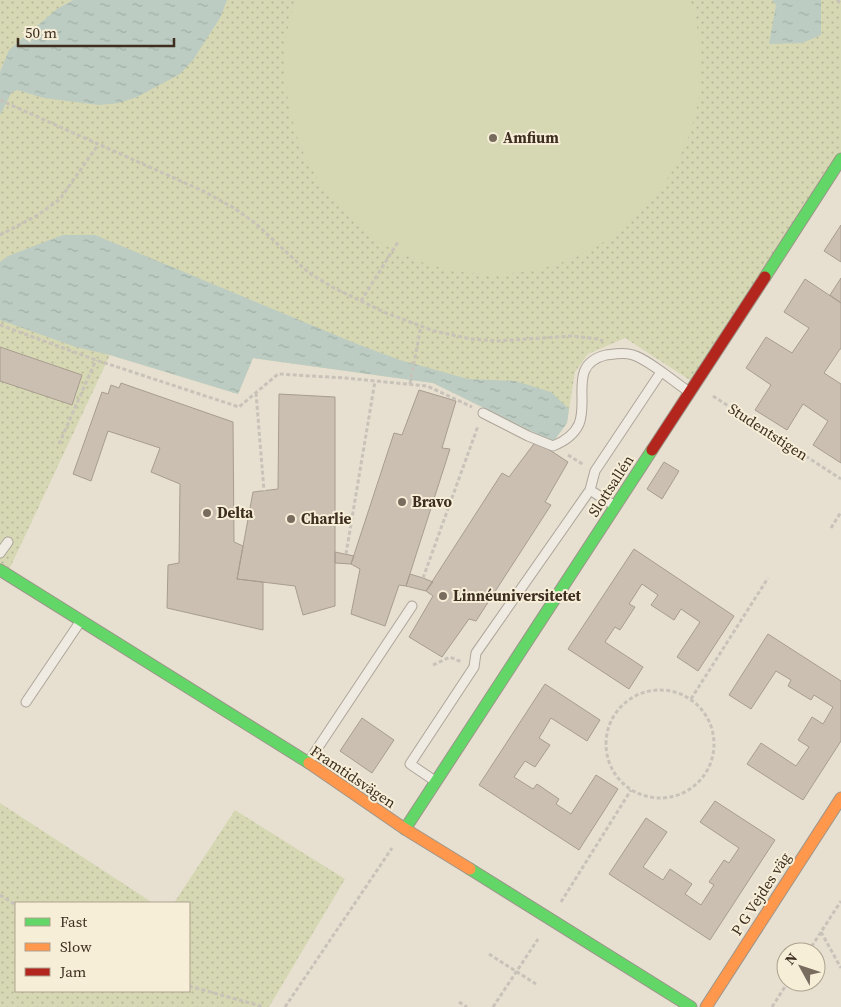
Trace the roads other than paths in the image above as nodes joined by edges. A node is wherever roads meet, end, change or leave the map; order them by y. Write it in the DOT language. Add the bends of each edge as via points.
graph roads {
  1 [pos="841,159"];
  2 [pos="661,372"];
  3 [pos="693,388"];
  4 [pos="483,413"];
  5 [pos="590,490"];
  6 [pos="615,506"];
  7 [pos="8,542"];
  8 [pos="0,553"];
  9 [pos="0,570"];
  10 [pos="412,606"];
  11 [pos="82,620"];
  12 [pos="26,702"];
  13 [pos="308,763"];
  14 [pos="435,781"];
  15 [pos="841,798"];
  16 [pos="405,829"];
  17 [pos="691,1007"];
  18 [pos="706,1007"];
  1 -- 3 [label="street, Slottsallén"];
  2 -- 3 [label="lane"];
  2 -- 4 [label="lane" via="633,355 618,353 591,362 582,376 578,424 562,443 553,446"];
  2 -- 5 [label="lane" via="595,471"];
  3 -- 6 [label="street, Slottsallén"];
  5 -- 6 [label="lane"];
  5 -- 14 [label="lane" via="476,653 474,667 410,764"];
  6 -- 14 [label="street, Slottsallén"];
  7 -- 8 [label="lane"];
  9 -- 11 [label="street, Framtidsvägen"];
  10 -- 13 [label="lane"];
  11 -- 12 [label="lane"];
  11 -- 13 [label="street, Framtidsvägen"];
  13 -- 16 [label="street, Framtidsvägen"];
  14 -- 16 [label="street, Slottsallén"];
  15 -- 18 [label="street, P G Vejdes väg"];
  16 -- 17 [label="street, Framtidsvägen"];
}
